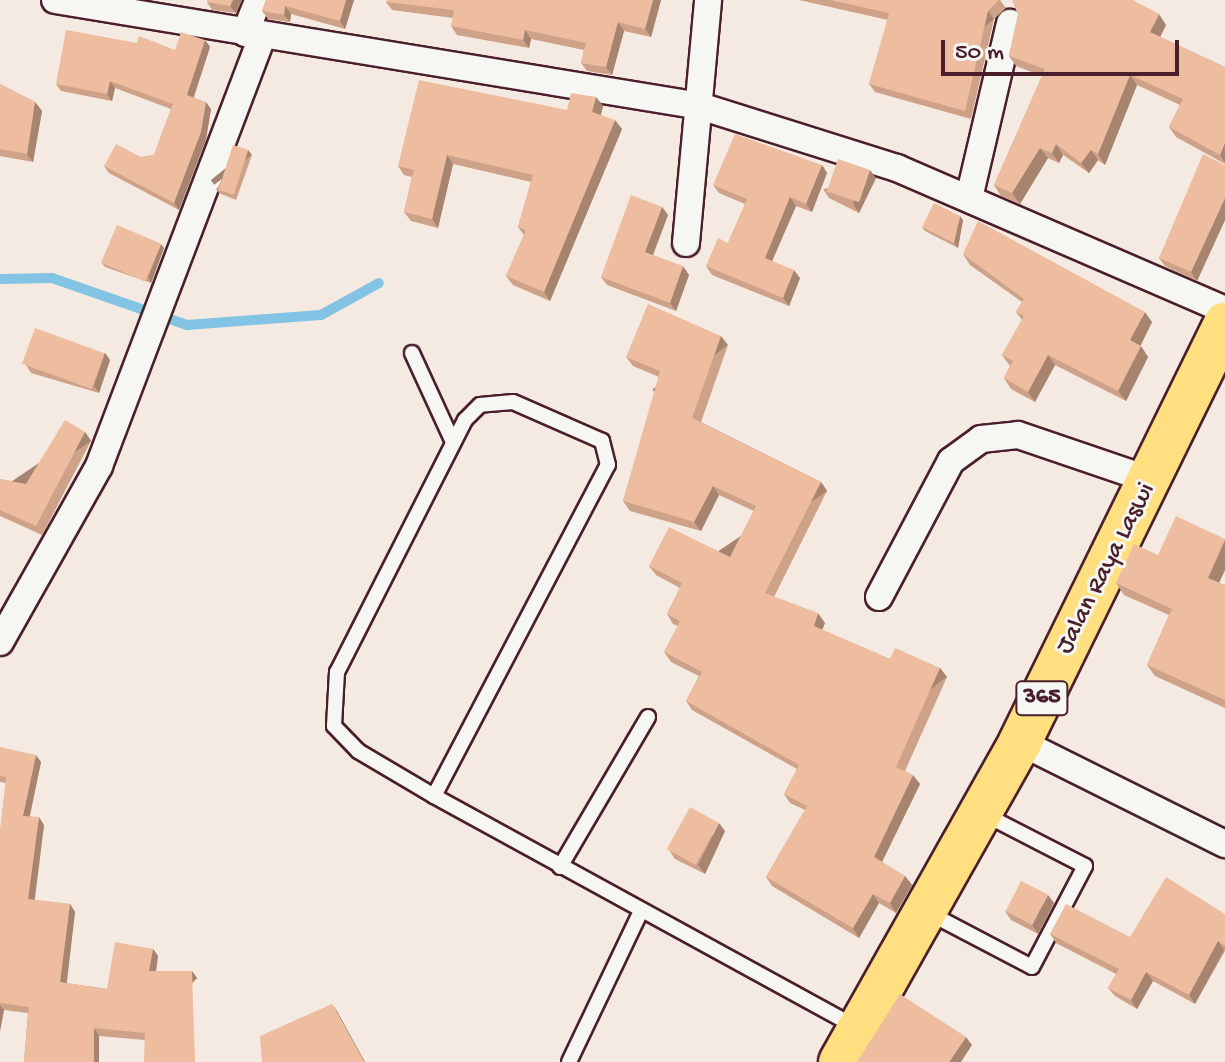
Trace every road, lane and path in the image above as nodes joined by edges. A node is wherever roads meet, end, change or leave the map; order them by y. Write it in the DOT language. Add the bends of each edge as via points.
graph roads {
  1 [pos="55,0"];
  2 [pos="258,0"];
  3 [pos="708,0"];
  4 [pos="1010,23"];
  5 [pos="254,35"];
  6 [pos="700,106"];
  7 [pos="969,198"];
  8 [pos="686,243"];
  9 [pos="1223,329"];
  10 [pos="412,353"];
  11 [pos="453,442"];
  12 [pos="1153,481"];
  13 [pos="879,597"];
  14 [pos="0,642"];
  15 [pos="648,717"];
  16 [pos="1020,742"];
  17 [pos="434,796"];
  18 [pos="981,812"];
  19 [pos="1225,844"];
  20 [pos="560,867"];
  21 [pos="641,911"];
  22 [pos="924,911"];
  23 [pos="849,1045"];
  24 [pos="569,1062"];
  1 -- 5 [label="street"];
  2 -- 5 [label="street"];
  3 -- 6 [label="street"];
  4 -- 7 [label="street"];
  5 -- 6 [label="street"];
  5 -- 14 [label="street" via="99,466"];
  6 -- 7 [label="street" via="817,139"];
  6 -- 8 [label="street"];
  7 -- 9 [label="street" via="1191,300"];
  9 -- 12 [label="main road, Jalan Raya Laswi / 365"];
  10 -- 11 [label="lane"];
  11 -- 17 [label="lane" via="349,646 331,705 334,726 350,745"];
  11 -- 17 [label="lane" via="471,412 504,401 599,439 609,460"];
  12 -- 13 [label="street" via="1018,435 981,439 951,461"];
  12 -- 16 [label="main road, Jalan Raya Laswi / 365"];
  15 -- 20 [label="lane"];
  16 -- 18 [label="main road, Jalan Raya Laswi / 365"];
  16 -- 19 [label="street"];
  17 -- 20 [label="lane"];
  18 -- 22 [label="main road, Jalan Raya Laswi / 365"];
  18 -- 22 [label="lane" via="1085,866 1032,967"];
  20 -- 21 [label="lane"];
  21 -- 23 [label="lane"];
  21 -- 24 [label="lane"];
  22 -- 23 [label="main road, Jalan Raya Laswi / 365"];
}
